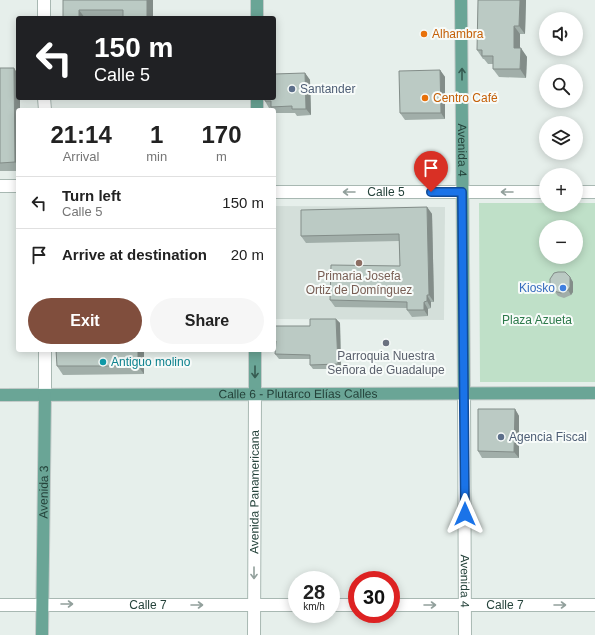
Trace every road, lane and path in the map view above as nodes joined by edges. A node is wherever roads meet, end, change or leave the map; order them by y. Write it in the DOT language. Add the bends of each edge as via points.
graph roads {
  1 [pos="44,0"];
  2 [pos="257,0"];
  3 [pos="461,0"];
  4 [pos="44,16"];
  5 [pos="257,16"];
  6 [pos="0,186"];
  7 [pos="16,186"];
  8 [pos="276,192"];
  9 [pos="462,192"];
  10 [pos="539,192"];
  11 [pos="583,192"];
  12 [pos="595,192"];
  13 [pos="45,352"];
  14 [pos="255,352"];
  15 [pos="464,393"];
  16 [pos="595,393"];
  17 [pos="255,394"];
  18 [pos="0,395"];
  19 [pos="45,395"];
  20 [pos="42,604"];
  21 [pos="0,605"];
  22 [pos="254,605"];
  23 [pos="288,605"];
  24 [pos="400,605"];
  25 [pos="466,605"];
  26 [pos="595,605"];
  27 [pos="42,635"];
  28 [pos="254,635"];
  29 [pos="466,635"];
  1 -- 4 [label="street"];
  2 -- 5 [label="main road"];
  9 -- 3 [label="main road, Avenida 4, one-way"];
  6 -- 7 [label="street"];
  9 -- 8 [label="street, Calle 5, one-way"];
  10 -- 9 [label="street, Calle 5, one-way"];
  9 -- 15 [label="main road, Avenida 4"];
  11 -- 12 [label="street"];
  13 -- 19 [label="street, Avenida 3"];
  14 -- 17 [label="main road, Avenida Panamericana, one-way"];
  15 -- 16 [label="main road, Calle 6 - Plutarco Elías Calles"];
  15 -- 17 [label="main road, Calle 6 - Plutarco Elías Calles"];
  15 -- 25 [label="street, Avenida 4"];
  17 -- 19 [label="main road, Calle 6 - Plutarco Elías Calles"];
  17 -- 22 [label="street, Avenida Panamericana, one-way"];
  18 -- 19 [label="main road, Calle 6 - Plutarco Elías Calles"];
  19 -- 20 [label="main road, Avenida 3"];
  20 -- 21 [label="street, Calle 7"];
  20 -- 22 [label="street, Calle 7, one-way"];
  20 -- 27 [label="main road, Avenida 3"];
  22 -- 23 [label="street, Calle 7"];
  22 -- 28 [label="street, Avenida Panamericana"];
  24 -- 25 [label="street, Calle 7, one-way"];
  25 -- 26 [label="street, Calle 7, one-way"];
  25 -- 29 [label="street, Avenida 4"];
}
